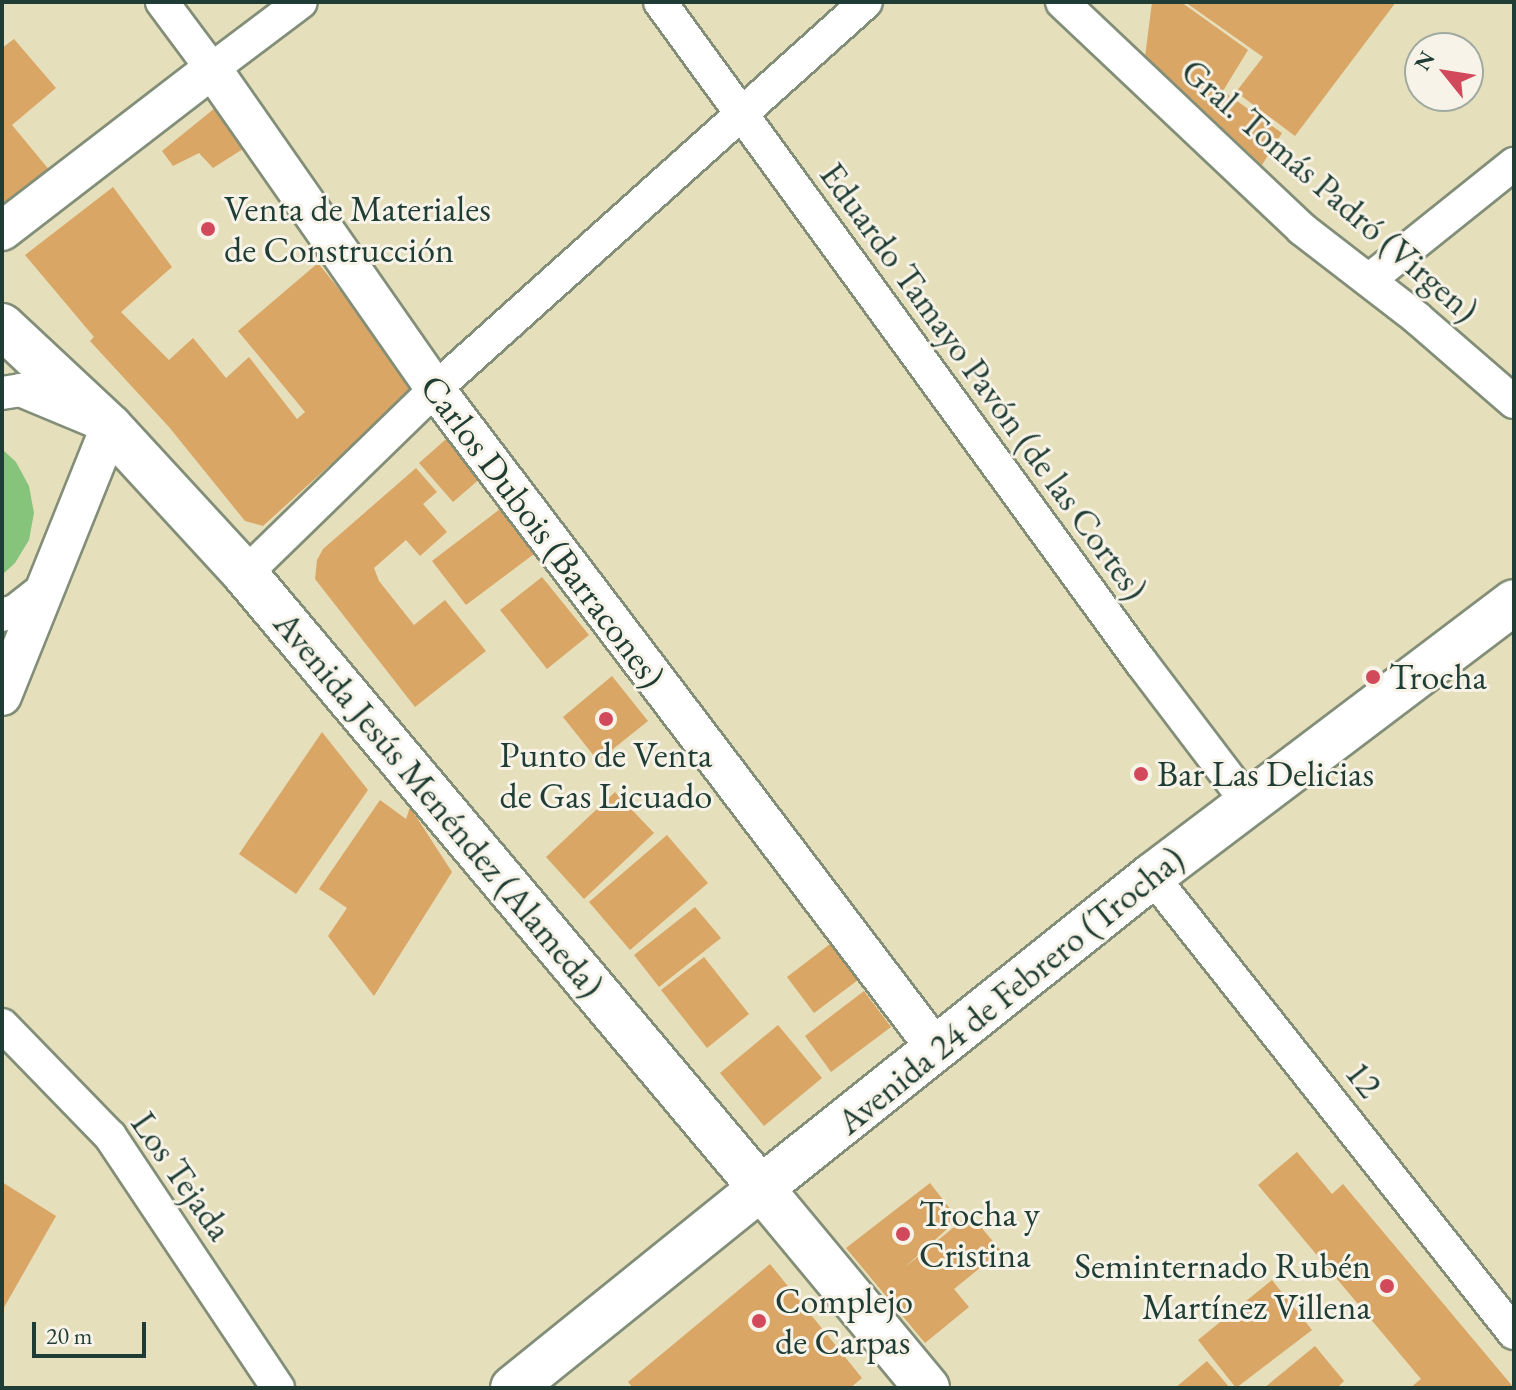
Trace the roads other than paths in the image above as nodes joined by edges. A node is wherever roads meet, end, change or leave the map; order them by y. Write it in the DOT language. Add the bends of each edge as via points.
graph roads {
  1 [pos="162,2"];
  2 [pos="301,2"];
  3 [pos="660,2"];
  4 [pos="866,2"];
  5 [pos="1062,2"];
  6 [pos="212,69"];
  7 [pos="740,117"];
  8 [pos="1514,164"];
  9 [pos="2,231"];
  10 [pos="1369,280"];
  11 [pos="2,326"];
  12 [pos="435,389"];
  13 [pos="2,393"];
  14 [pos="1514,402"];
  15 [pos="110,427"];
  16 [pos="245,574"];
  17 [pos="41,591"];
  18 [pos="1514,602"];
  19 [pos="2,615"];
  20 [pos="2,696"];
  21 [pos="1248,803"];
  22 [pos="1152,876"];
  23 [pos="2,1025"];
  24 [pos="937,1050"];
  25 [pos="761,1188"];
  26 [pos="1514,1333"];
  27 [pos="278,1388"];
  28 [pos="513,1388"];
  29 [pos="927,1388"];
  1 -- 6 [label="street, Carlos Dubois (Barracones)"];
  2 -- 6 [label="street"];
  3 -- 7 [label="street, Eduardo Tamayo Pavón (de las Cortes)"];
  4 -- 7 [label="street"];
  5 -- 10 [label="street, Gral. Tomás Padró (Virgen)" via="1302,229"];
  6 -- 9 [label="street"];
  6 -- 12 [label="street, Carlos Dubois (Barracones)"];
  7 -- 12 [label="street"];
  7 -- 21 [label="street, Eduardo Tamayo Pavón (de las Cortes)"];
  8 -- 10 [label="street"];
  10 -- 14 [label="street, Gral. Tomás Padró (Virgen)"];
  11 -- 15 [label="main road, Avenida Jesús Menéndez (Alameda)"];
  12 -- 16 [label="street"];
  12 -- 24 [label="street, Carlos Dubois (Barracones)"];
  13 -- 15 [label="street, Avenida Jesús Menéndez (Alameda)" via="20,390"];
  15 -- 16 [label="main road, Avenida Jesús Menéndez (Alameda)"];
  15 -- 17 [label="street"];
  16 -- 25 [label="main road, Avenida Jesús Menéndez (Alameda)"];
  17 -- 19 [label="street"];
  17 -- 20 [label="street"];
  18 -- 21 [label="main road, Avenida 24 de Febrero (Trocha)"];
  21 -- 22 [label="main road, Avenida 24 de Febrero (Trocha)"];
  22 -- 24 [label="main road, Avenida 24 de Febrero (Trocha)"];
  22 -- 26 [label="street, 12"];
  23 -- 27 [label="street, Los Tejada" via="110,1136"];
  24 -- 25 [label="main road, Avenida 24 de Febrero (Trocha)"];
  25 -- 28 [label="main road, Avenida 24 de Febrero (Trocha)"];
  25 -- 29 [label="main road, Avenida Jesús Menéndez (Alameda)"];
}
